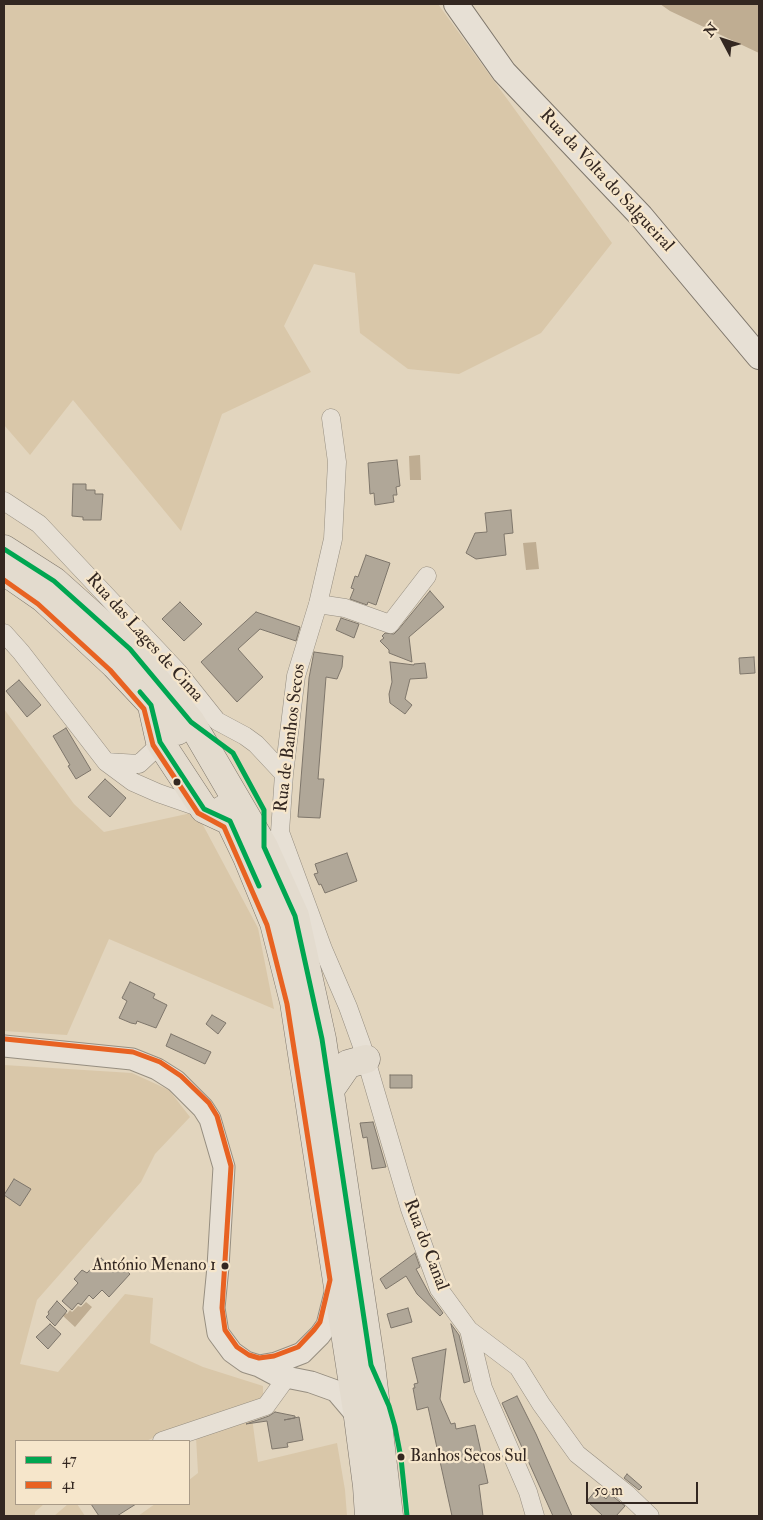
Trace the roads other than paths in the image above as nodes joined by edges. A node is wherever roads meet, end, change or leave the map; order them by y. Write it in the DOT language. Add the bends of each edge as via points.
graph roads {
  1 [pos="456,4"];
  2 [pos="759,357"];
  3 [pos="331,418"];
  4 [pos="4,501"];
  5 [pos="4,548"];
  6 [pos="4,571"];
  7 [pos="426,576"];
  8 [pos="318,604"];
  9 [pos="4,633"];
  10 [pos="151,705"];
  11 [pos="160,742"];
  12 [pos="106,762"];
  13 [pos="284,774"];
  14 [pos="204,809"];
  15 [pos="230,821"];
  16 [pos="322,1039"];
  17 [pos="4,1046"];
  18 [pos="364,1053"];
  19 [pos="330,1090"];
  20 [pos="338,1280"];
  21 [pos="469,1330"];
  22 [pos="259,1366"];
  23 [pos="287,1377"];
  24 [pos="358,1417"];
  25 [pos="165,1440"];
  26 [pos="369,1516"];
  27 [pos="389,1516"];
  28 [pos="535,1516"];
  29 [pos="650,1516"];
  1 -- 2 [label="main road, Rua da Volta do Salgueiral" via="504,72 641,216"];
  3 -- 8 [label="street, Rua de Banhos Secos" via="337,462 335,514 333,539"];
  4 -- 13 [label="street, Rua das Lages de Cima" via="39,524 178,672 217,721 256,744"];
  5 -- 16 [label="highway" via="54,581 130,649 191,722 264,846 295,916"];
  6 -- 10 [label="highway" via="43,598 116,665"];
  7 -- 8 [label="street" via="390,624 345,608"];
  8 -- 13 [label="street, Rua de Banhos Secos" via="296,676"];
  9 -- 12 [label="street"];
  10 -- 11 [label="highway"];
  10 -- 15 [label="highway" via="178,732"];
  11 -- 12 [label="street" via="139,764"];
  11 -- 14 [label="highway"];
  12 -- 14 [label="street" via="133,782"];
  13 -- 18 [label="street, Rua de Banhos Secos" via="280,832"];
  14 -- 15 [label="highway"];
  15 -- 20 [label="highway" via="274,923 294,1002"];
  16 -- 18 [label="highway" via="346,1051"];
  16 -- 19 [label="highway"];
  17 -- 22 [label="street" via="132,1059 176,1081 203,1108 210,1119 224,1167 214,1308 218,1333 232,1352"];
  18 -- 19 [label="highway" via="348,1064"];
  18 -- 21 [label="street, Rua do Canal" via="410,1209 439,1289"];
  19 -- 27 [label="highway" via="371,1366"];
  20 -- 22 [label="street" via="326,1325 320,1335 302,1353"];
  20 -- 24 [label="highway"];
  21 -- 28 [label="street" via="483,1388 528,1492"];
  21 -- 29 [label="street, Rua do Canal" via="518,1367 577,1454"];
  22 -- 23 [label="street"];
  23 -- 24 [label="street" via="336,1392"];
  23 -- 25 [label="street" via="266,1406"];
  24 -- 26 [label="highway"];
}
